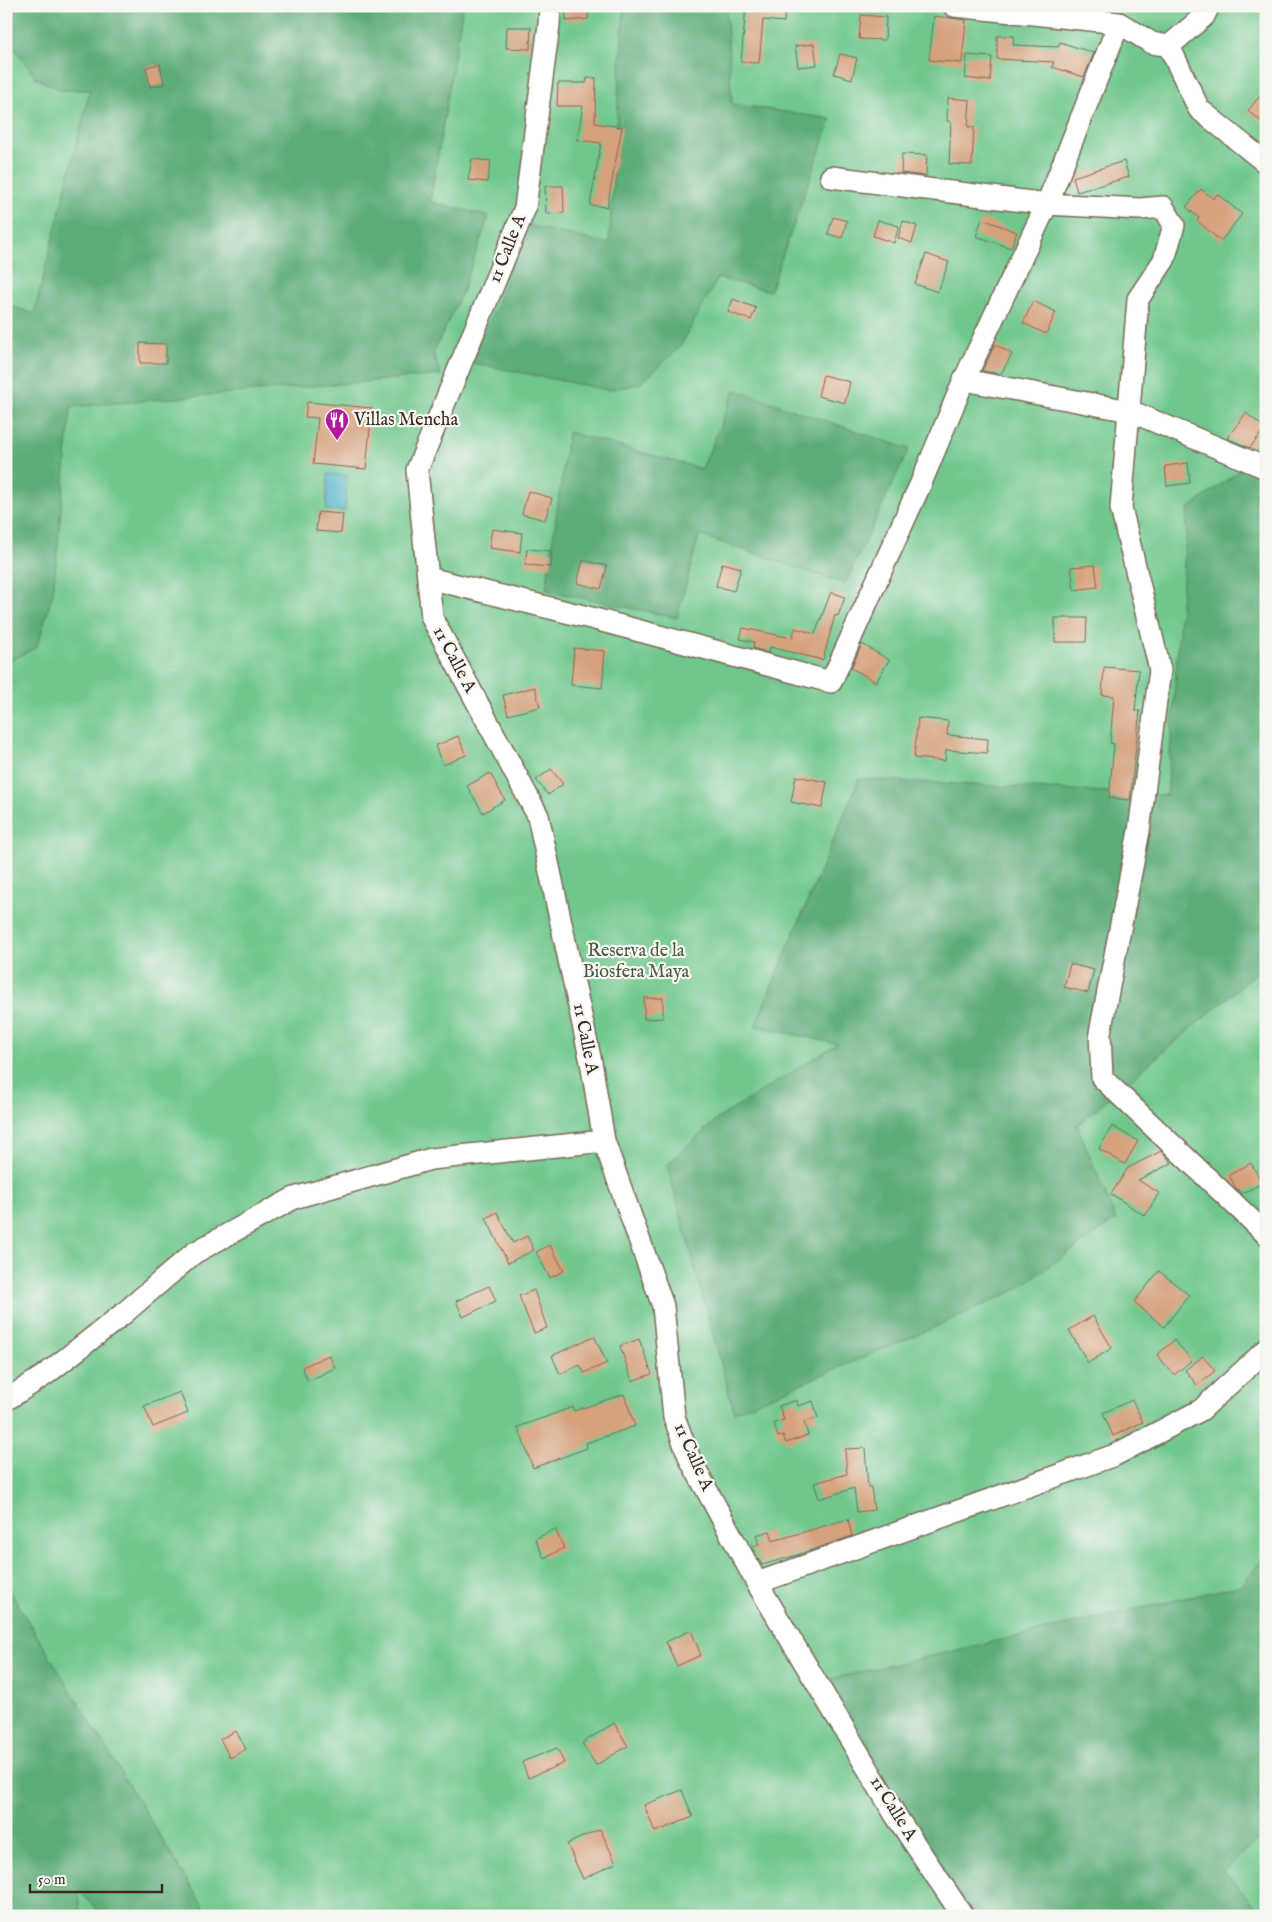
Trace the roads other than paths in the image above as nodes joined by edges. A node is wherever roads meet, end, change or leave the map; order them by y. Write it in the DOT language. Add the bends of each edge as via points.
graph roads {
  1 [pos="550,6"];
  2 [pos="954,6"];
  3 [pos="1209,6"];
  4 [pos="1117,15"];
  5 [pos="1169,46"];
  6 [pos="1266,163"];
  7 [pos="831,176"];
  8 [pos="1047,204"];
  9 [pos="964,380"];
  10 [pos="1130,411"];
  11 [pos="1266,468"];
  12 [pos="428,578"];
  13 [pos="604,1141"];
  14 [pos="1266,1234"];
  15 [pos="1266,1350"];
  16 [pos="6,1400"];
  17 [pos="757,1583"];
  18 [pos="963,1916"];
  1 -- 12 [label="street, 11 Calle A" via="525,208 418,470"];
  2 -- 4 [label="street"];
  3 -- 5 [label="street" via="1204,16"];
  4 -- 5 [label="street" via="1152,43"];
  4 -- 8 [label="street"];
  5 -- 6 [label="street" via="1199,109"];
  7 -- 8 [label="street"];
  8 -- 9 [label="street"];
  8 -- 10 [label="street" via="1140,209 1163,207 1174,225 1164,260 1138,299"];
  9 -- 10 [label="street"];
  9 -- 12 [label="street" via="831,682"];
  10 -- 11 [label="street"];
  10 -- 14 [label="street" via="1121,508 1160,670 1139,831 1100,1033 1102,1078"];
  12 -- 13 [label="street, 11 Calle A" via="432,618 538,816 591,1062"];
  13 -- 16 [label="street" via="431,1159 294,1198 194,1253 45,1375"];
  13 -- 17 [label="street, 11 Calle A" via="662,1306 674,1417 690,1459"];
  15 -- 17 [label="street" via="1200,1410 1115,1455"];
  17 -- 18 [label="street, 11 Calle A" via="896,1816"];
}
